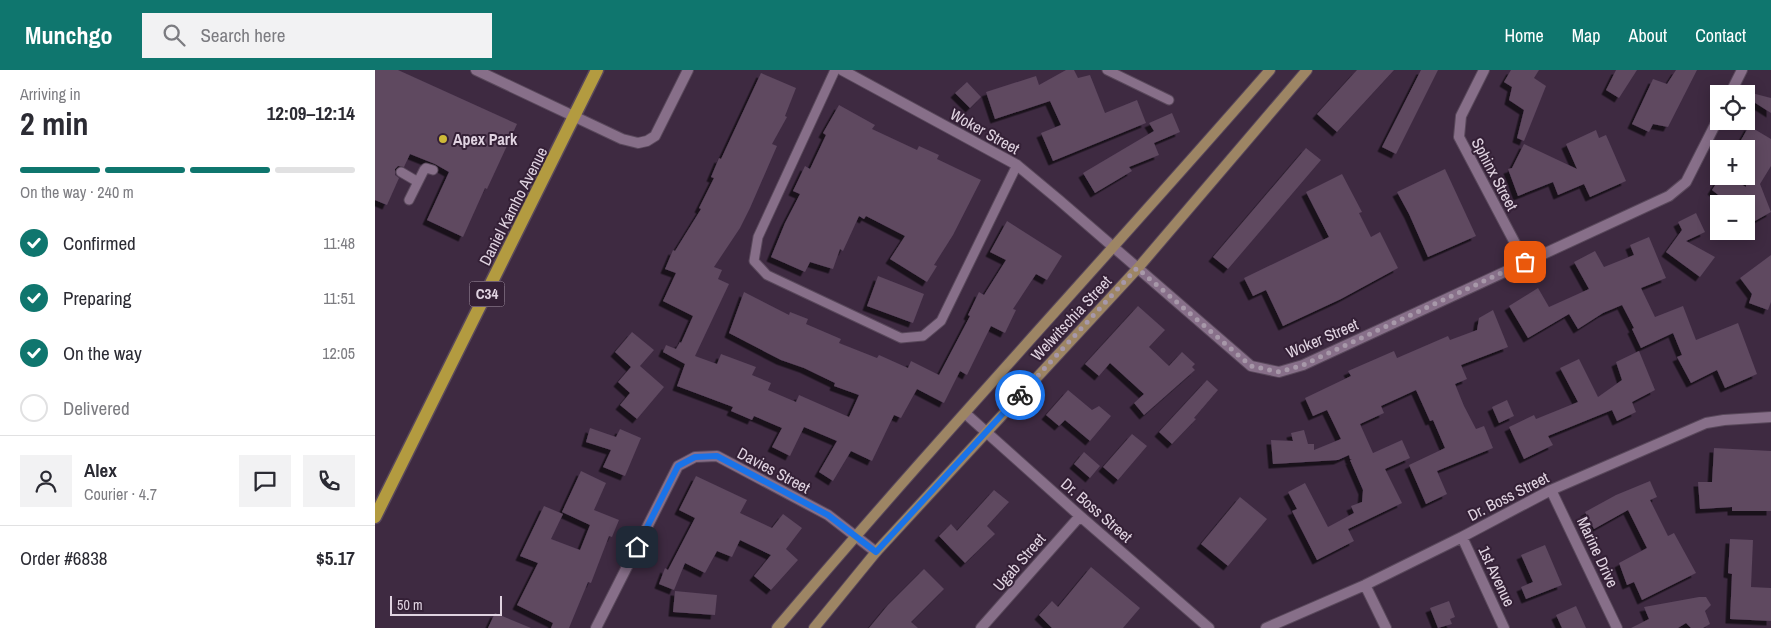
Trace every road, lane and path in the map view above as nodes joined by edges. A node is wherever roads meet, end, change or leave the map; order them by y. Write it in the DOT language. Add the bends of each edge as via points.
graph roads {
  1 [pos="476,70"];
  2 [pos="597,70"];
  3 [pos="688,70"];
  4 [pos="835,70"];
  5 [pos="842,70"];
  6 [pos="1107,70"];
  7 [pos="1270,70"];
  8 [pos="1307,70"];
  9 [pos="1484,70"];
  10 [pos="1742,70"];
  11 [pos="1734,85"];
  12 [pos="1169,100"];
  13 [pos="575,118"];
  14 [pos="1712,130"];
  15 [pos="1017,165"];
  16 [pos="433,170"];
  17 [pos="401,172"];
  18 [pos="418,182"];
  19 [pos="409,200"];
  20 [pos="1114,247"];
  21 [pos="1525,262"];
  22 [pos="1137,268"];
  23 [pos="966,414"];
  24 [pos="1771,417"];
  25 [pos="987,432"];
  26 [pos="1551,490"];
  27 [pos="1080,516"];
  28 [pos="375,517"];
  29 [pos="855,537"];
  30 [pos="1462,537"];
  31 [pos="876,552"];
  32 [pos="1365,585"];
  33 [pos="596,628"];
  34 [pos="777,628"];
  35 [pos="814,628"];
  36 [pos="981,628"];
  37 [pos="1209,628"];
  38 [pos="1266,628"];
  39 [pos="1385,628"];
  40 [pos="1504,628"];
  41 [pos="1617,628"];
  1 -- 13 [label="street"];
  2 -- 13 [label="main road, Daniel Kamho Avenue / C34"];
  3 -- 13 [label="street" via="655,136 647,141 638,143 622,139"];
  4 -- 15 [label="lane" via="757,237 754,261 767,275 901,338 923,336 941,321"];
  5 -- 15 [label="street, Woker Street"];
  6 -- 12 [label="lane"];
  7 -- 20 [label="street, Welwitschia Street"];
  8 -- 22 [label="street, Welwitschia Street"];
  9 -- 21 [label="street, Sphinx Street" via="1461,116 1459,137"];
  10 -- 11 [label="street"];
  13 -- 28 [label="main road, Daniel Kamho Avenue / C34"];
  14 -- 21 [label="street, Woker Street" via="1686,182 1669,196"];
  15 -- 20 [label="street, Woker Street"];
  16 -- 18 [label="lane" via="424,170"];
  17 -- 18 [label="lane"];
  18 -- 19 [label="lane"];
  20 -- 22 [label="street, Woker Street"];
  20 -- 23 [label="street, Welwitschia Street"];
  21 -- 22 [label="street, Woker Street" via="1303,365 1279,372 1251,366"];
  22 -- 25 [label="street, Welwitschia Street"];
  23 -- 25 [label="street, Dr. Boss Street"];
  23 -- 29 [label="street, Welwitschia Street"];
  24 -- 26 [label="street, Dr. Boss Street" via="1706,423"];
  25 -- 27 [label="street, Dr. Boss Street"];
  25 -- 31 [label="street, Welwitschia Street"];
  26 -- 30 [label="street, Dr. Boss Street"];
  26 -- 41 [label="street, Marine Drive"];
  27 -- 36 [label="street, Ugab Street"];
  27 -- 37 [label="street, Dr. Boss Street"];
  29 -- 31 [label="street, Davies Street"];
  29 -- 33 [label="street, Davies Street" via="828,515 717,456 695,457 678,466"];
  29 -- 34 [label="street, Welwitschia Street"];
  30 -- 32 [label="street, Dr. Boss Street"];
  30 -- 40 [label="street, 1st Avenue"];
  31 -- 35 [label="street, Welwitschia Street"];
  32 -- 38 [label="street, Dr. Boss Street"];
  32 -- 39 [label="street"];
}
